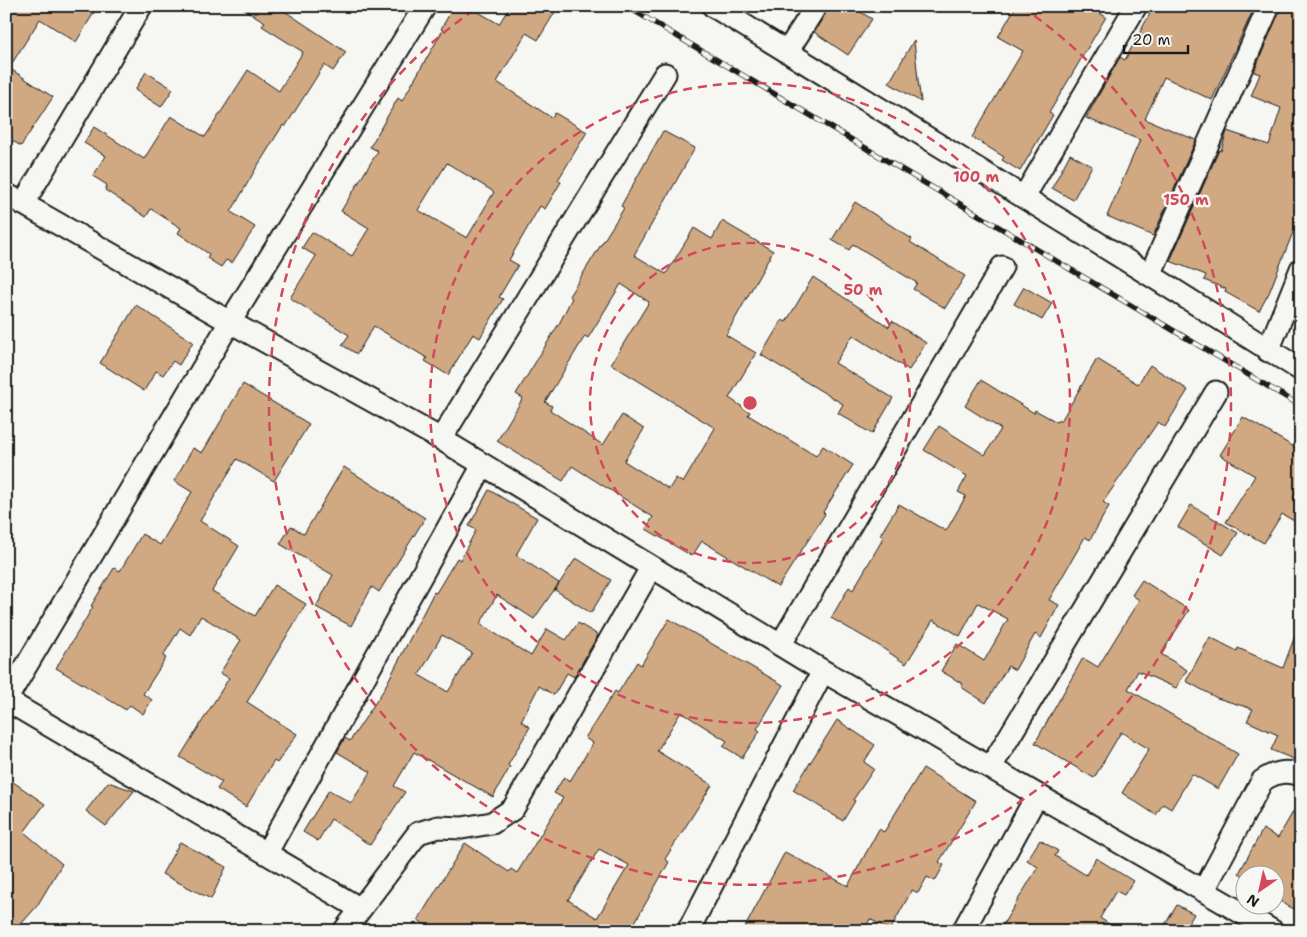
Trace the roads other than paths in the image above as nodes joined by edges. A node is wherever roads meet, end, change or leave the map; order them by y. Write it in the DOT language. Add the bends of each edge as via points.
graph roads {
  1 [pos="141,6"];
  2 [pos="425,6"];
  3 [pos="713,6"];
  4 [pos="816,6"];
  5 [pos="1136,6"];
  6 [pos="1269,6"];
  7 [pos="787,52"];
  8 [pos="665,74"];
  9 [pos="1024,197"];
  10 [pos="15,199"];
  11 [pos="1002,267"];
  12 [pos="1301,269"];
  13 [pos="1150,275"];
  14 [pos="230,322"];
  15 [pos="1268,351"];
  16 [pos="1301,370"];
  17 [pos="1216,392"];
  18 [pos="441,439"];
  19 [pos="483,464"];
  20 [pos="651,568"];
  21 [pos="781,644"];
  22 [pos="823,670"];
  23 [pos="6,700"];
  24 [pos="991,767"];
  25 [pos="1301,776"];
  26 [pos="1037,796"];
  27 [pos="267,852"];
  28 [pos="1204,890"];
  29 [pos="359,908"];
  30 [pos="344,931"];
  31 [pos="688,931"];
  32 [pos="963,931"];
  33 [pos="1273,931"];
  1 -- 10 [label="street"];
  2 -- 14 [label="street"];
  3 -- 7 [label="street"];
  4 -- 7 [label="street"];
  5 -- 9 [label="street"];
  6 -- 13 [label="street"];
  7 -- 9 [label="street"];
  8 -- 18 [label="street"];
  9 -- 13 [label="street"];
  10 -- 14 [label="street"];
  11 -- 21 [label="street"];
  12 -- 15 [label="street"];
  13 -- 15 [label="street"];
  14 -- 18 [label="street"];
  14 -- 23 [label="street"];
  15 -- 16 [label="street"];
  17 -- 24 [label="street"];
  18 -- 19 [label="street"];
  19 -- 20 [label="street"];
  19 -- 27 [label="street"];
  20 -- 21 [label="street"];
  20 -- 29 [label="street" via="513,809 492,823 462,828 438,827 418,833"];
  21 -- 22 [label="street"];
  22 -- 24 [label="street"];
  22 -- 31 [label="street"];
  23 -- 27 [label="street"];
  24 -- 26 [label="street"];
  25 -- 28 [label="street" via="1290,772 1274,773 1262,781"];
  26 -- 28 [label="street"];
  26 -- 32 [label="street"];
  27 -- 29 [label="street"];
  28 -- 33 [label="street"];
  29 -- 30 [label="street"];
}
